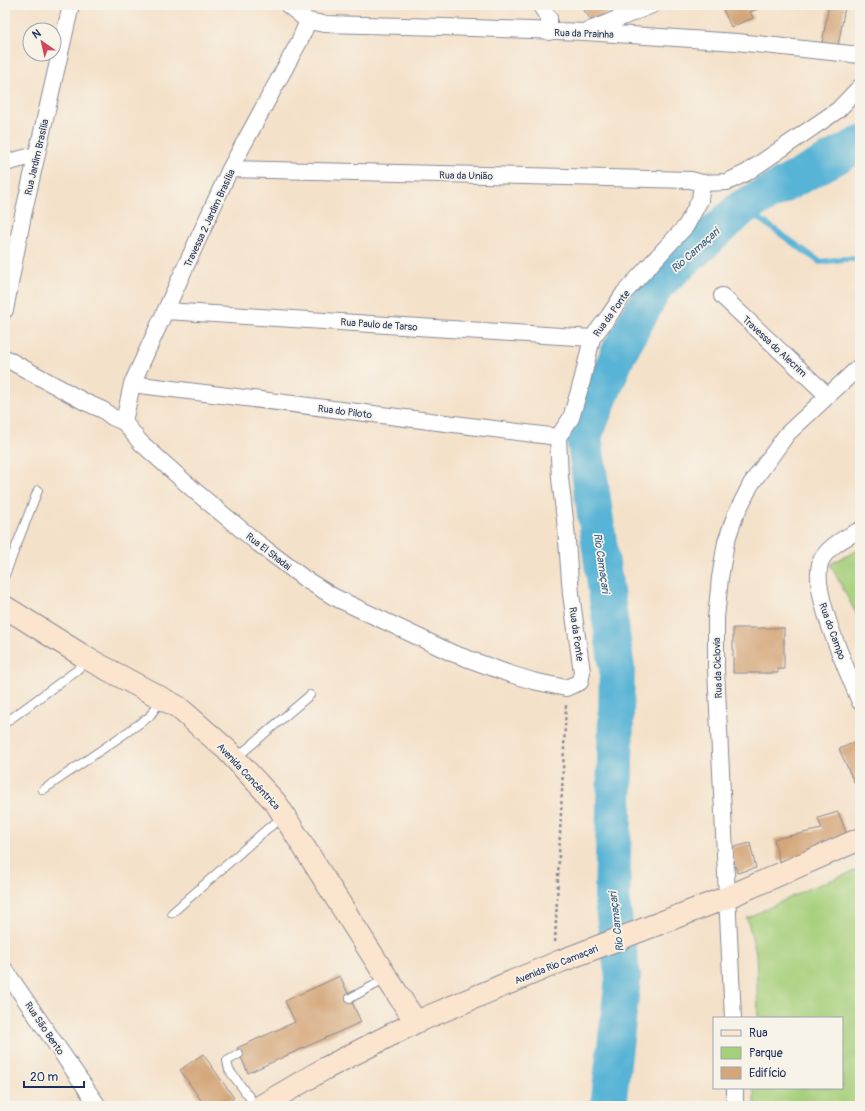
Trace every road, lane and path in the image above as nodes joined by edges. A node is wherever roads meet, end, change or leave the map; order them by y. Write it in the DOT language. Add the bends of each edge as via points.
graph roads {
  1 [pos="71,5"];
  2 [pos="288,5"];
  3 [pos="540,5"];
  4 [pos="652,5"];
  5 [pos="550,18"];
  6 [pos="308,21"];
  7 [pos="585,32"];
  8 [pos="860,55"];
  9 [pos="860,87"];
  10 [pos="36,155"];
  11 [pos="5,163"];
  12 [pos="230,170"];
  13 [pos="702,183"];
  14 [pos="722,296"];
  15 [pos="5,310"];
  16 [pos="166,311"];
  17 [pos="592,338"];
  18 [pos="5,358"];
  19 [pos="860,366"];
  20 [pos="132,384"];
  21 [pos="828,396"];
  22 [pos="124,422"];
  23 [pos="558,437"];
  24 [pos="38,490"];
  25 [pos="860,530"];
  26 [pos="5,575"];
  27 [pos="7,610"];
  28 [pos="88,660"];
  29 [pos="566,688"];
  30 [pos="310,695"];
  31 [pos="163,699"];
  32 [pos="860,702"];
  33 [pos="5,723"];
  34 [pos="235,759"];
  35 [pos="43,790"];
  36 [pos="285,817"];
  37 [pos="860,839"];
  38 [pos="835,850"];
  39 [pos="860,854"];
  40 [pos="728,897"];
  41 [pos="172,913"];
  42 [pos="557,962"];
  43 [pos="5,970"];
  44 [pos="387,978"];
  45 [pos="350,998"];
  46 [pos="733,1017"];
  47 [pos="416,1022"];
  48 [pos="239,1054"];
  49 [pos="735,1089"];
  50 [pos="98,1106"];
  51 [pos="256,1106"];
  52 [pos="261,1106"];
  53 [pos="735,1106"];
  1 -- 10 [label="street, Rua Jardim Brasília"];
  2 -- 6 [label="street"];
  3 -- 5 [label="street"];
  4 -- 7 [label="street"];
  5 -- 6 [label="street, Rua da Prainha" via="450,27 324,24"];
  5 -- 7 [label="street, Rua da Prainha"];
  6 -- 12 [label="street, Travessa 2 Jardim Brasília"];
  7 -- 8 [label="street, Rua da Prainha" via="737,42"];
  9 -- 13 [label="street" via="838,110 746,173 727,182"];
  10 -- 11 [label="street"];
  10 -- 15 [label="street, Rua Jardim Brasília"];
  12 -- 13 [label="street, Rua da União" via="691,180"];
  12 -- 16 [label="street, Travessa 2 Jardim Brasília"];
  13 -- 17 [label="street, Rua da Ponte" via="700,200 686,226 624,293"];
  14 -- 21 [label="street, Travessa do Alecrim"];
  16 -- 17 [label="street, Rua Paulo de Tarso"];
  16 -- 20 [label="street, Travessa 2 Jardim Brasília"];
  17 -- 23 [label="street, Rua da Ponte" via="571,418"];
  18 -- 22 [label="street, Rua El Shadai"];
  19 -- 21 [label="street, Rua da Ciclovia"];
  20 -- 22 [label="street, Travessa 2 Jardim Brasília"];
  20 -- 23 [label="street, Rua do Piloto"];
  21 -- 40 [label="street, Rua da Ciclovia" via="787,434 767,460 735,516 726,542 716,625 716,669"];
  22 -- 29 [label="street, Rua El Shadai" via="140,442 196,492 311,583 368,614 452,652 520,678"];
  23 -- 29 [label="street, Rua da Ponte" via="571,594 582,672 580,682"];
  24 -- 26 [label="lane"];
  25 -- 32 [label="street, Rua do Campo" via="835,544 822,558 818,574 825,613"];
  27 -- 28 [label="street, Avenida Concêntrica"];
  28 -- 31 [label="street, Avenida Concêntrica"];
  28 -- 33 [label="lane"];
  29 -- 42 [label="path"];
  30 -- 34 [label="lane"];
  31 -- 34 [label="street, Avenida Concêntrica" via="178,707"];
  31 -- 35 [label="lane" via="150,717"];
  34 -- 36 [label="street, Avenida Concêntrica"];
  36 -- 41 [label="lane" via="267,829"];
  36 -- 44 [label="street, Avenida Concêntrica"];
  37 -- 38 [label="street, Avenida Rio Camaçari"];
  38 -- 39 [label="street"];
  38 -- 40 [label="street, Avenida Rio Camaçari"];
  40 -- 42 [label="street, Avenida Rio Camaçari"];
  40 -- 46 [label="street, Rua da Ciclovia"];
  42 -- 47 [label="street, Avenida Rio Camaçari"];
  43 -- 50 [label="street, Rua São Bento"];
  44 -- 45 [label="lane"];
  44 -- 47 [label="street, Avenida Concêntrica"];
  47 -- 52 [label="street, Avenida Rio Camaçari" via="324,1069"];
  48 -- 51 [label="lane" via="227,1061 229,1070"];
  49 -- 53 [label="street"];
}
